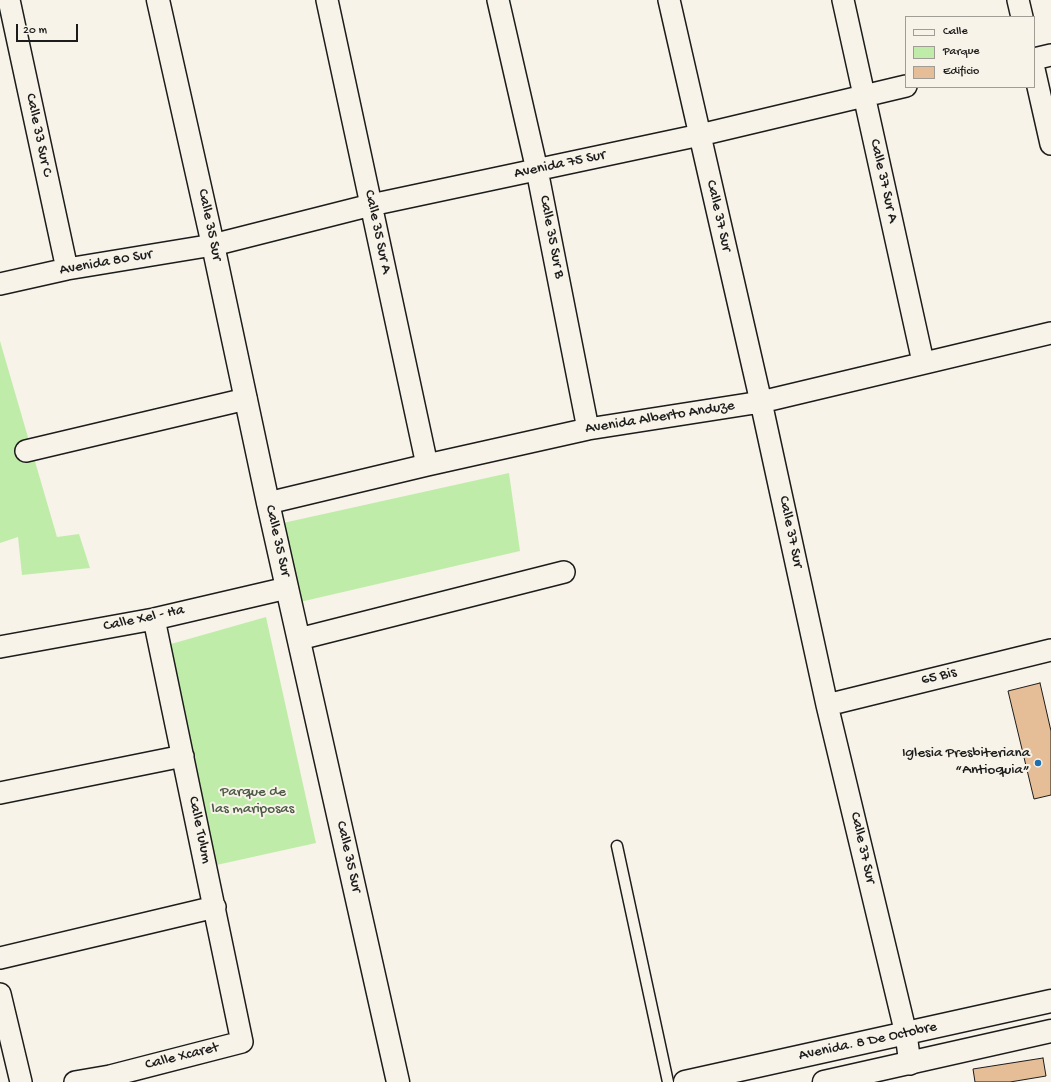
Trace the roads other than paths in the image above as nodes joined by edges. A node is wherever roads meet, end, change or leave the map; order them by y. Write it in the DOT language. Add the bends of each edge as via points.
graph roads {
  1 [pos="9,0"];
  2 [pos="158,0"];
  3 [pos="327,0"];
  4 [pos="498,0"];
  5 [pos="669,0"];
  6 [pos="843,0"];
  7 [pos="1018,0"];
  8 [pos="1022,16"];
  9 [pos="1051,55"];
  10 [pos="1035,59"];
  11 [pos="1035,73"];
  12 [pos="905,86"];
  13 [pos="863,95"];
  14 [pos="700,135"];
  15 [pos="1051,144"];
  16 [pos="537,170"];
  17 [pos="372,206"];
  18 [pos="213,245"];
  19 [pos="67,269"];
  20 [pos="0,284"];
  21 [pos="1051,333"];
  22 [pos="924,362"];
  23 [pos="246,399"];
  24 [pos="761,402"];
  25 [pos="588,429"];
  26 [pos="26,451"];
  27 [pos="427,465"];
  28 [pos="268,503"];
  29 [pos="564,572"];
  30 [pos="287,588"];
  31 [pos="154,618"];
  32 [pos="298,638"];
  33 [pos="0,647"];
  34 [pos="1051,650"];
  35 [pos="827,705"];
  36 [pos="183,756"];
  37 [pos="0,793"];
  38 [pos="617,846"];
  39 [pos="215,907"];
  40 [pos="0,958"];
  41 [pos="0,994"];
  42 [pos="1051,1001"];
  43 [pos="1051,1031"];
  44 [pos="906,1034"];
  45 [pos="242,1042"];
  46 [pos="910,1064"];
  47 [pos="21,1082"];
  48 [pos="76,1082"];
  49 [pos="398,1082"];
  50 [pos="668,1082"];
  51 [pos="685,1082"];
  52 [pos="824,1082"];
  1 -- 19 [label="street, Calle 33 Sur C"];
  2 -- 18 [label="main road, Calle 35 Sur"];
  3 -- 17 [label="street, Calle 35 Sur A"];
  4 -- 16 [label="street, Calle 35 Sur B"];
  5 -- 14 [label="street, Calle 37 Sur"];
  6 -- 13 [label="street, Calle 37 Sur A"];
  7 -- 8 [label="street"];
  9 -- 10 [label="street"];
  11 -- 15 [label="street"];
  12 -- 13 [label="street, Avenida 75 Sur"];
  13 -- 14 [label="street, Avenida 75 Sur"];
  13 -- 22 [label="street, Calle 37 Sur A"];
  14 -- 16 [label="street, Avenida 75 Sur"];
  14 -- 24 [label="street, Calle 37 Sur"];
  16 -- 17 [label="street, Avenida 75 Sur"];
  16 -- 25 [label="street, Calle 35 Sur B"];
  17 -- 18 [label="street, Avenida 75 Sur"];
  17 -- 27 [label="street, Calle 35 Sur A"];
  18 -- 19 [label="street, Avenida 80 Sur"];
  18 -- 23 [label="main road, Calle 35 Sur"];
  19 -- 20 [label="street, Avenida 80 Sur"];
  21 -- 22 [label="street, Avenida Alberto Anduze"];
  22 -- 24 [label="street, Avenida Alberto Anduze"];
  23 -- 26 [label="street"];
  23 -- 28 [label="main road, Calle 35 Sur"];
  24 -- 25 [label="street, Avenida Alberto Anduze"];
  24 -- 35 [label="street, Calle 37 Sur"];
  25 -- 27 [label="street, Avenida Alberto Anduze"];
  27 -- 28 [label="street, Avenida Alberto Anduze"];
  28 -- 30 [label="main road, Calle 35 Sur"];
  29 -- 32 [label="street"];
  30 -- 31 [label="street, Calle Xel - Ha"];
  30 -- 32 [label="main road, Calle 35 Sur"];
  31 -- 33 [label="street, Calle Xel - Ha"];
  31 -- 36 [label="street, Calle Tulum"];
  32 -- 49 [label="main road, Calle 35 Sur"];
  34 -- 35 [label="street, 65 Bis"];
  35 -- 44 [label="street, Calle 37 Sur"];
  36 -- 37 [label="street"];
  36 -- 39 [label="street, Calle Tulum"];
  38 -- 50 [label="lane"];
  39 -- 40 [label="street"];
  39 -- 45 [label="street, Calle Tulum"];
  41 -- 47 [label="street"];
  42 -- 44 [label="main road, Avenida. 8 De Octobre"];
  43 -- 46 [label="main road, Avenida. 8 De Octobre"];
  44 -- 46 [label="street, Calle 37 Sur"];
  44 -- 51 [label="main road, Avenida. 8 De Octobre"];
  45 -- 48 [label="street, Calle Xcaret" via="110,1076"];
  46 -- 52 [label="main road, Avenida. 8 De Octobre"];
}
